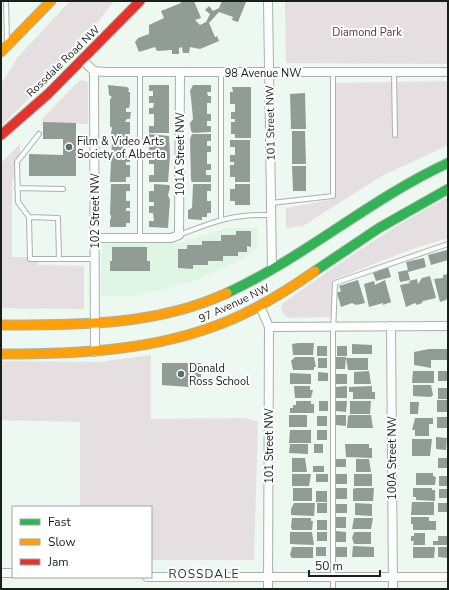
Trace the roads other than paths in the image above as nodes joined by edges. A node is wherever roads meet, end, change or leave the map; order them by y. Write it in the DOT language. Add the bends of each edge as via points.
graph roads {
  1 [pos="6,1"];
  2 [pos="51,1"];
  3 [pos="140,1"];
  4 [pos="268,1"];
  5 [pos="4,49"];
  6 [pos="82,60"];
  7 [pos="94,71"];
  8 [pos="180,72"];
  9 [pos="394,72"];
  10 [pos="448,72"];
  11 [pos="140,73"];
  12 [pos="221,73"];
  13 [pos="269,73"];
  14 [pos="333,73"];
  15 [pos="39,134"];
  16 [pos="1,135"];
  17 [pos="395,135"];
  18 [pos="448,163"];
  19 [pos="17,188"];
  20 [pos="63,189"];
  21 [pos="448,189"];
  22 [pos="271,204"];
  23 [pos="271,215"];
  24 [pos="29,217"];
  25 [pos="221,219"];
  26 [pos="179,235"];
  27 [pos="95,238"];
  28 [pos="140,238"];
  29 [pos="448,244"];
  30 [pos="59,259"];
  31 [pos="95,259"];
  32 [pos="272,270"];
  33 [pos="260,306"];
  34 [pos="1,325"];
  35 [pos="96,325"];
  36 [pos="269,326"];
  37 [pos="333,326"];
  38 [pos="391,326"];
  39 [pos="448,326"];
  40 [pos="95,352"];
  41 [pos="1,354"];
  42 [pos="1,573"];
  43 [pos="12,573"];
  44 [pos="152,577"];
  45 [pos="448,577"];
  46 [pos="268,578"];
  47 [pos="333,578"];
  48 [pos="393,578"];
  49 [pos="268,589"];
  50 [pos="333,589"];
  51 [pos="393,589"];
  1 -- 5 [label="lane"];
  2 -- 5 [label="main road"];
  3 -- 6 [label="main road, Rossdale Road NW"];
  4 -- 13 [label="street, 101 Street NW"];
  6 -- 7 [label="street"];
  6 -- 16 [label="main road, Rossdale Road NW"];
  7 -- 11 [label="street, 98 Avenue NW"];
  7 -- 27 [label="street, 102 Street NW"];
  8 -- 11 [label="street, 98 Avenue NW"];
  8 -- 12 [label="street, 98 Avenue NW"];
  8 -- 26 [label="street, 101A Street NW"];
  9 -- 10 [label="street, 98 Avenue NW"];
  9 -- 14 [label="street, 98 Avenue NW"];
  9 -- 17 [label="lane"];
  11 -- 28 [label="lane"];
  12 -- 13 [label="street, 98 Avenue NW"];
  12 -- 25 [label="lane"];
  13 -- 14 [label="street, 98 Avenue NW"];
  13 -- 22 [label="street, 101 Street NW"];
  14 -- 22 [label="lane" via="333,196"];
  15 -- 19 [label="lane" via="17,162"];
  18 -- 32 [label="main road, 97 Avenue NW" via="397,190"];
  19 -- 20 [label="lane"];
  19 -- 24 [label="lane" via="18,202"];
  21 -- 33 [label="main road, 97 Avenue NW" via="411,208"];
  22 -- 23 [label="street, 101 Street NW"];
  23 -- 25 [label="lane" via="245,215"];
  23 -- 32 [label="street, 101 Street NW"];
  24 -- 30 [label="lane" via="58,218"];
  24 -- 30 [label="lane" via="30,259"];
  25 -- 26 [label="lane"];
  26 -- 28 [label="street" via="171,238"];
  27 -- 28 [label="street"];
  27 -- 31 [label="street, 102 Street NW"];
  29 -- 37 [label="lane" via="335,283"];
  30 -- 31 [label="lane"];
  31 -- 35 [label="street, 102 Street NW"];
  32 -- 35 [label="main road, 97 Avenue NW" via="243,287 191,308 153,319"];
  33 -- 36 [label="street, 101 Street NW"];
  33 -- 40 [label="main road, 97 Avenue NW" via="189,335 155,344"];
  34 -- 35 [label="main road, 97 Avenue NW"];
  35 -- 40 [label="street, 102 Street NW"];
  36 -- 37 [label="street"];
  36 -- 46 [label="street, 101 Street NW"];
  37 -- 38 [label="street"];
  37 -- 47 [label="lane"];
  38 -- 39 [label="street"];
  38 -- 48 [label="street, 100A Street NW"];
  40 -- 41 [label="main road, 97 Avenue NW"];
  42 -- 43 [label="street"];
  44 -- 46 [label="street"];
  45 -- 48 [label="street"];
  46 -- 47 [label="street"];
  46 -- 49 [label="street, 101 Street NW"];
  47 -- 48 [label="street"];
  47 -- 50 [label="lane"];
  48 -- 51 [label="street, 100A Street NW"];
}
